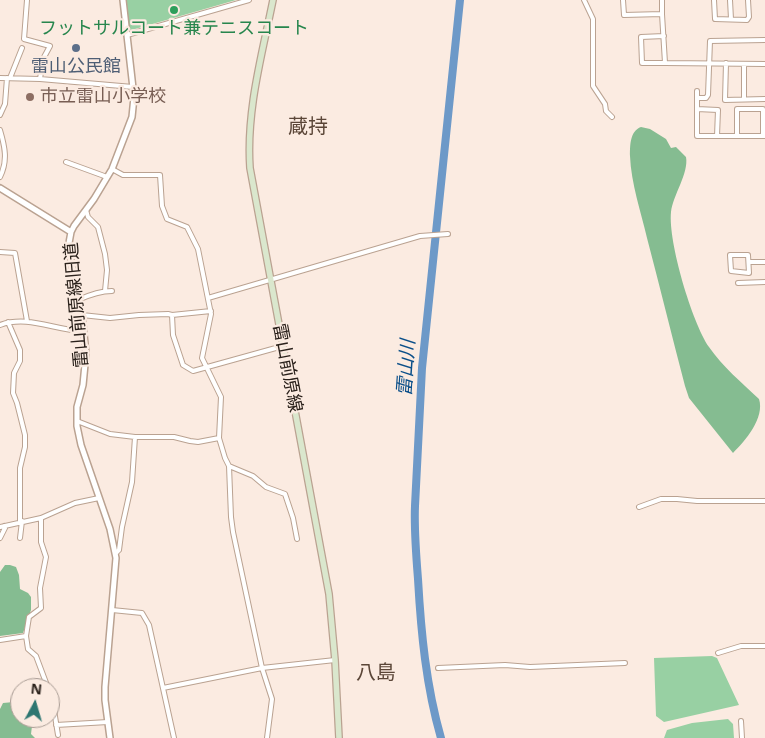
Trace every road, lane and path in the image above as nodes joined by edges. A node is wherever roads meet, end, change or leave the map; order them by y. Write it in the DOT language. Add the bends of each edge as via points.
graph roads {
  1 [pos="28,0"];
  2 [pos="123,0"];
  3 [pos="249,0"];
  4 [pos="273,0"];
  5 [pos="584,0"];
  6 [pos="623,0"];
  7 [pos="662,0"];
  8 [pos="714,0"];
  9 [pos="730,0"];
  10 [pos="748,0"];
  11 [pos="662,14"];
  12 [pos="731,20"];
  13 [pos="127,35"];
  14 [pos="664,36"];
  15 [pos="765,40"];
  16 [pos="22,48"];
  17 [pos="665,63"];
  18 [pos="709,63"];
  19 [pos="726,63"];
  20 [pos="744,64"];
  21 [pos="765,64"];
  22 [pos="0,78"];
  23 [pos="9,78"];
  24 [pos="40,79"];
  25 [pos="132,87"];
  26 [pos="697,91"];
  27 [pos="697,98"];
  28 [pos="765,98"];
  29 [pos="744,99"];
  30 [pos="697,109"];
  31 [pos="0,115"];
  32 [pos="612,117"];
  33 [pos="0,130"];
  34 [pos="717,136"];
  35 [pos="737,136"];
  36 [pos="764,136"];
  37 [pos="66,162"];
  38 [pos="112,169"];
  39 [pos="0,177"];
  40 [pos="107,177"];
  41 [pos="0,188"];
  42 [pos="86,210"];
  43 [pos="71,232"];
  44 [pos="448,234"];
  45 [pos="0,252"];
  46 [pos="749,262"];
  47 [pos="765,262"];
  48 [pos="270,280"];
  49 [pos="765,282"];
  50 [pos="738,283"];
  51 [pos="105,291"];
  52 [pos="112,291"];
  53 [pos="208,298"];
  54 [pos="78,300"];
  55 [pos="210,311"];
  56 [pos="82,315"];
  57 [pos="172,315"];
  58 [pos="27,321"];
  59 [pos="8,322"];
  60 [pos="0,325"];
  61 [pos="83,331"];
  62 [pos="283,346"];
  63 [pos="207,368"];
  64 [pos="77,421"];
  65 [pos="135,437"];
  66 [pos="219,438"];
  67 [pos="229,466"];
  68 [pos="99,498"];
  69 [pos="765,500"];
  70 [pos="639,506"];
  71 [pos="41,518"];
  72 [pos="21,521"];
  73 [pos="2,526"];
  74 [pos="0,538"];
  75 [pos="20,538"];
  76 [pos="297,539"];
  77 [pos="116,552"];
  78 [pos="112,610"];
  79 [pos="26,636"];
  80 [pos="0,640"];
  81 [pos="765,646"];
  82 [pos="718,653"];
  83 [pos="335,660"];
  84 [pos="625,663"];
  85 [pos="262,668"];
  86 [pos="438,668"];
  87 [pos="44,678"];
  88 [pos="163,688"];
  89 [pos="741,720"];
  90 [pos="108,722"];
  91 [pos="60,725"];
  92 [pos="57,728"];
  93 [pos="58,735"];
  94 [pos="110,738"];
  95 [pos="174,738"];
  96 [pos="267,738"];
  97 [pos="339,738"];
  98 [pos="742,738"];
  1 -- 24 [label="street" via="24,39 50,46 43,59"];
  2 -- 13 [label="street, 雷山前原線旧道"];
  3 -- 13 [label="street"];
  4 -- 48 [label="main road, 雷山前原線" via="252,109 249,152"];
  5 -- 32 [label="street" via="593,19 593,86"];
  6 -- 11 [label="street" via="624,14"];
  7 -- 11 [label="street"];
  8 -- 12 [label="street" via="715,19"];
  9 -- 12 [label="street"];
  10 -- 12 [label="street" via="747,20"];
  11 -- 14 [label="street"];
  13 -- 25 [label="street, 雷山前原線旧道"];
  14 -- 17 [label="street"];
  14 -- 17 [label="street" via="641,37 642,63"];
  15 -- 18 [label="street" via="710,41"];
  16 -- 23 [label="street"];
  17 -- 18 [label="street"];
  18 -- 19 [label="street"];
  18 -- 27 [label="street" via="708,94 706,98"];
  19 -- 20 [label="street"];
  19 -- 29 [label="street" via="725,100"];
  20 -- 21 [label="street"];
  20 -- 29 [label="street"];
  22 -- 23 [label="street"];
  23 -- 24 [label="street"];
  23 -- 31 [label="street"];
  24 -- 25 [label="street"];
  25 -- 38 [label="street, 雷山前原線旧道" via="132,117"];
  26 -- 27 [label="street"];
  27 -- 30 [label="street"];
  28 -- 29 [label="street"];
  30 -- 34 [label="street" via="697,136"];
  30 -- 34 [label="street" via="718,110"];
  33 -- 39 [label="street" via="5,156"];
  34 -- 35 [label="street"];
  35 -- 36 [label="street"];
  35 -- 36 [label="street" via="737,109 763,109"];
  37 -- 40 [label="street"];
  38 -- 40 [label="street, 雷山前原線旧道"];
  38 -- 53 [label="street" via="123,176 160,175 166,219 187,227 191,233 198,249"];
  40 -- 42 [label="street, 雷山前原線旧道"];
  41 -- 43 [label="street"];
  42 -- 43 [label="street, 雷山前原線旧道"];
  42 -- 51 [label="street" via="98,227 105,254"];
  43 -- 54 [label="street, 雷山前原線旧道" via="70,256"];
  44 -- 48 [label="street" via="426,235"];
  45 -- 58 [label="street" via="15,253"];
  46 -- 46 [label="street" via="748,255 730,255 731,271 749,273"];
  46 -- 47 [label="street"];
  48 -- 53 [label="street"];
  48 -- 62 [label="main road, 雷山前原線"];
  49 -- 50 [label="street"];
  51 -- 52 [label="street"];
  51 -- 54 [label="street"];
  53 -- 55 [label="street"];
  54 -- 56 [label="street, 雷山前原線旧道"];
  55 -- 57 [label="street"];
  55 -- 63 [label="street" via="202,353"];
  56 -- 57 [label="street" via="110,318"];
  56 -- 61 [label="street, 雷山前原線旧道"];
  57 -- 63 [label="street" via="174,335 184,364 193,372"];
  58 -- 59 [label="street"];
  58 -- 61 [label="street" via="68,331"];
  59 -- 60 [label="street"];
  59 -- 72 [label="street" via="20,350 13,393 25,435 20,468"];
  61 -- 64 [label="street, 雷山前原線旧道" via="85,362"];
  62 -- 63 [label="street"];
  62 -- 83 [label="main road, 雷山前原線" via="330,594"];
  63 -- 66 [label="street" via="221,397"];
  64 -- 65 [label="street" via="110,434"];
  64 -- 68 [label="street, 雷山前原線旧道" via="81,445"];
  65 -- 66 [label="street" via="174,437 190,442"];
  65 -- 77 [label="street" via="132,482"];
  66 -- 67 [label="street"];
  67 -- 76 [label="street" via="285,494"];
  67 -- 85 [label="street" via="232,524"];
  68 -- 71 [label="street" via="76,503"];
  68 -- 77 [label="street, 雷山前原線旧道"];
  69 -- 70 [label="street" via="661,499"];
  71 -- 72 [label="street"];
  71 -- 79 [label="street" via="41,542 46,557 40,588 41,608 29,617"];
  72 -- 73 [label="street"];
  72 -- 75 [label="street"];
  73 -- 74 [label="street" via="5,528"];
  77 -- 78 [label="street, 雷山前原線旧道"];
  78 -- 88 [label="street" via="142,613 147,620"];
  78 -- 90 [label="street, 雷山前原線旧道" via="105,687"];
  79 -- 80 [label="street"];
  79 -- 87 [label="street" via="28,649 36,656"];
  81 -- 82 [label="street" via="740,646"];
  83 -- 85 [label="street"];
  83 -- 97 [label="main road, 雷山前原線"];
  84 -- 86 [label="street"];
  85 -- 88 [label="street"];
  85 -- 96 [label="street" via="272,699"];
  88 -- 95 [label="street"];
  89 -- 98 [label="street"];
  90 -- 91 [label="street"];
  90 -- 94 [label="street, 雷山前原線旧道"];
  92 -- 93 [label="street"];
}
